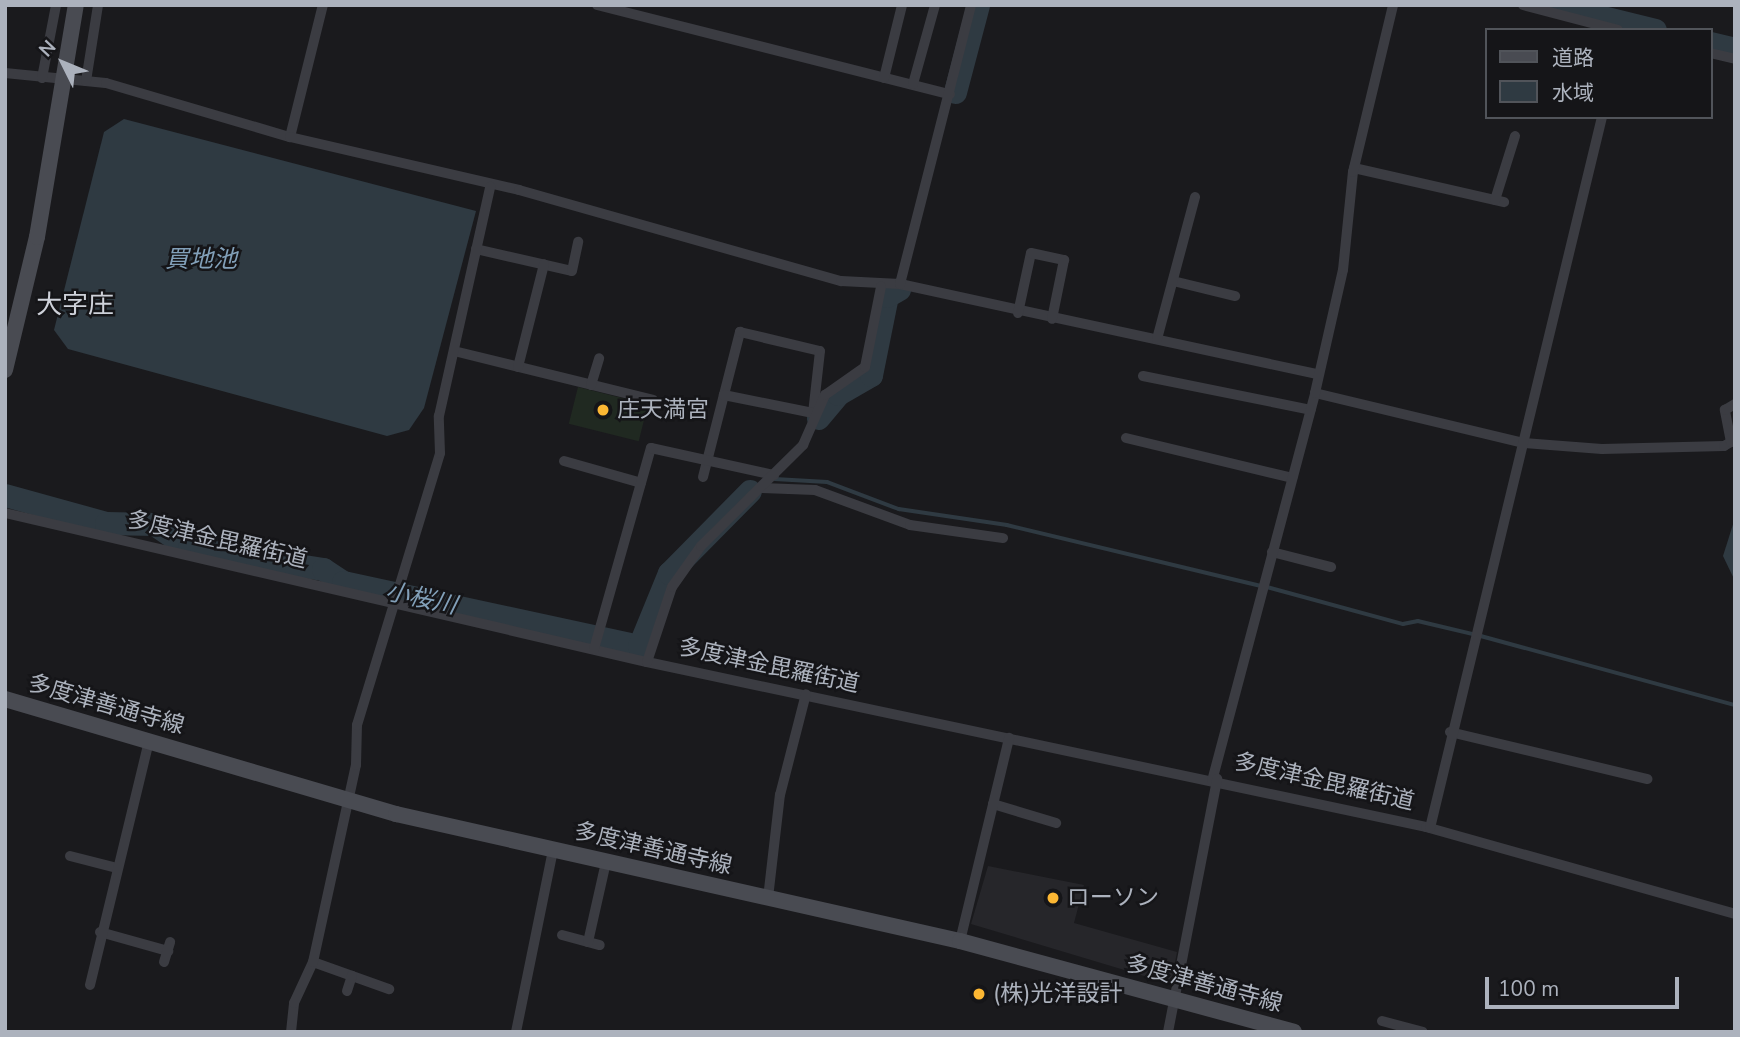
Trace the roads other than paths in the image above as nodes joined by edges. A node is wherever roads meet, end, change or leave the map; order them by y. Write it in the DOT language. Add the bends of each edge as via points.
graph roads {
  1 [pos="56,5"];
  2 [pos="76,5"];
  3 [pos="98,5"];
  4 [pos="597,5"];
  5 [pos="902,5"];
  6 [pos="935,5"];
  7 [pos="971,5"];
  8 [pos="1393,5"];
  9 [pos="1523,5"];
  10 [pos="322,6"];
  11 [pos="1610,28"];
  12 [pos="1712,53"];
  13 [pos="1735,59"];
  14 [pos="6,74"];
  15 [pos="42,78"];
  16 [pos="884,78"];
  17 [pos="64,79"];
  18 [pos="86,81"];
  19 [pos="913,84"];
  20 [pos="950,94"];
  21 [pos="1602,119"];
  22 [pos="1516,136"];
  23 [pos="290,137"];
  24 [pos="1354,168"];
  25 [pos="490,187"];
  26 [pos="1195,197"];
  27 [pos="578,242"];
  28 [pos="476,249"];
  29 [pos="544,264"];
  30 [pos="1172,281"];
  31 [pos="900,284"];
  32 [pos="881,287"];
  33 [pos="1234,296"];
  34 [pos="1018,313"];
  35 [pos="1052,319"];
  36 [pos="1157,339"];
  37 [pos="454,351"];
  38 [pos="599,358"];
  39 [pos="518,367"];
  40 [pos="5,370"];
  41 [pos="1317,374"];
  42 [pos="1143,376"];
  43 [pos="592,385"];
  44 [pos="1315,393"];
  45 [pos="724,395"];
  46 [pos="1243,396"];
  47 [pos="653,401"];
  48 [pos="1735,404"];
  49 [pos="1239,409"];
  50 [pos="1311,410"];
  51 [pos="813,413"];
  52 [pos="1126,438"];
  53 [pos="1523,443"];
  54 [pos="708,460"];
  55 [pos="564,461"];
  56 [pos="774,475"];
  57 [pos="703,477"];
  58 [pos="1292,478"];
  59 [pos="641,483"];
  60 [pos="761,488"];
  61 [pos="5,513"];
  62 [pos="1003,538"];
  63 [pos="1272,552"];
  64 [pos="1331,567"];
  65 [pos="391,601"];
  66 [pos="594,649"];
  67 [pos="646,662"];
  68 [pos="806,694"];
  69 [pos="5,699"];
  70 [pos="1450,732"];
  71 [pos="1009,738"];
  72 [pos="149,741"];
  73 [pos="1647,779"];
  74 [pos="1215,780"];
  75 [pos="348,800"];
  76 [pos="993,804"];
  77 [pos="1056,823"];
  78 [pos="1430,828"];
  79 [pos="553,850"];
  80 [pos="70,856"];
  81 [pos="606,862"];
  82 [pos="117,868"];
  83 [pos="768,898"];
  84 [pos="1735,914"];
  85 [pos="100,932"];
  86 [pos="562,935"];
  87 [pos="960,941"];
  88 [pos="588,942"];
  89 [pos="600,945"];
  90 [pos="167,952"];
  91 [pos="313,962"];
  92 [pos="352,976"];
  93 [pos="90,985"];
  94 [pos="389,989"];
  95 [pos="347,991"];
  96 [pos="1176,1001"];
  97 [pos="1382,1021"];
  98 [pos="291,1032"];
  99 [pos="516,1032"];
  100 [pos="1167,1032"];
  101 [pos="1294,1032"];
  102 [pos="1423,1032"];
  1 -- 15 [label="street"];
  2 -- 17 [label="main road"];
  3 -- 18 [label="street"];
  4 -- 16 [label="street"];
  5 -- 16 [label="street"];
  6 -- 19 [label="street"];
  7 -- 20 [label="street"];
  8 -- 24 [label="street"];
  9 -- 11 [label="street"];
  10 -- 23 [label="street"];
  12 -- 13 [label="street"];
  14 -- 15 [label="street"];
  15 -- 17 [label="street"];
  16 -- 19 [label="street"];
  17 -- 18 [label="street"];
  17 -- 40 [label="main road" via="37,237"];
  18 -- 23 [label="street"];
  19 -- 20 [label="street"];
  20 -- 31 [label="street"];
  21 -- 53 [label="street, 多度津金毘羅街道"];
  22 -- 24 [label="street" via="1499,201"];
  23 -- 25 [label="street"];
  24 -- 41 [label="street" via="1343,270"];
  25 -- 28 [label="street"];
  25 -- 32 [label="street"];
  26 -- 30 [label="street"];
  27 -- 29 [label="street" via="572,271"];
  28 -- 29 [label="street"];
  28 -- 37 [label="street"];
  29 -- 39 [label="street"];
  30 -- 33 [label="street"];
  30 -- 36 [label="street"];
  31 -- 32 [label="street"];
  31 -- 34 [label="street"];
  32 -- 51 [label="street" via="866,367 842,378"];
  34 -- 35 [label="street"];
  34 -- 35 [label="street" via="1031,253 1064,260"];
  35 -- 36 [label="street"];
  36 -- 41 [label="street"];
  37 -- 39 [label="street"];
  37 -- 65 [label="street" via="439,416 440,453"];
  38 -- 43 [label="street"];
  39 -- 43 [label="street"];
  41 -- 44 [label="street"];
  42 -- 46 [label="street" via="1171,387"];
  43 -- 47 [label="street"];
  44 -- 50 [label="street"];
  44 -- 53 [label="street"];
  45 -- 51 [label="street"];
  45 -- 51 [label="street" via="740,332 820,351"];
  45 -- 54 [label="street"];
  46 -- 49 [label="street"];
  46 -- 50 [label="street"];
  48 -- 53 [label="street" via="1725,410 1731,442 1724,446 1602,449"];
  50 -- 58 [label="street"];
  51 -- 56 [label="street" via="803,445"];
  52 -- 58 [label="street"];
  53 -- 70 [label="street, 多度津金毘羅街道"];
  54 -- 56 [label="street"];
  54 -- 57 [label="street"];
  54 -- 59 [label="street" via="652,447"];
  55 -- 59 [label="street" via="594,463"];
  56 -- 60 [label="street"];
  58 -- 63 [label="street"];
  59 -- 66 [label="street"];
  60 -- 62 [label="street" via="815,490 910,525"];
  60 -- 67 [label="street" via="701,546 672,587"];
  61 -- 65 [label="street, 多度津金毘羅街道"];
  63 -- 64 [label="street"];
  63 -- 74 [label="street"];
  65 -- 66 [label="street, 多度津金毘羅街道"];
  65 -- 75 [label="street" via="357,725"];
  66 -- 67 [label="street, 多度津金毘羅街道"];
  67 -- 68 [label="street, 多度津金毘羅街道"];
  68 -- 71 [label="street, 多度津金毘羅街道"];
  68 -- 83 [label="street" via="780,795"];
  69 -- 72 [label="main road, 多度津善通寺線"];
  70 -- 73 [label="street"];
  70 -- 78 [label="street, 多度津金毘羅街道"];
  71 -- 74 [label="street, 多度津金毘羅街道"];
  71 -- 76 [label="street"];
  72 -- 75 [label="main road, 多度津善通寺線"];
  72 -- 82 [label="street"];
  74 -- 78 [label="street, 多度津金毘羅街道"];
  74 -- 96 [label="street"];
  75 -- 79 [label="main road, 多度津善通寺線"];
  75 -- 91 [label="street"];
  76 -- 77 [label="street"];
  76 -- 87 [label="street"];
  78 -- 84 [label="street"];
  79 -- 81 [label="main road, 多度津善通寺線"];
  79 -- 99 [label="street"];
  80 -- 82 [label="street"];
  81 -- 83 [label="main road, 多度津善通寺線"];
  81 -- 88 [label="street"];
  82 -- 85 [label="street"];
  83 -- 87 [label="main road, 多度津善通寺線"];
  85 -- 90 [label="street"];
  85 -- 93 [label="street"];
  86 -- 88 [label="street"];
  87 -- 96 [label="main road, 多度津善通寺線"];
  88 -- 89 [label="street"];
  91 -- 92 [label="street"];
  91 -- 98 [label="street" via="294,1003"];
  92 -- 94 [label="street"];
  92 -- 95 [label="street"];
  96 -- 100 [label="street"];
  96 -- 101 [label="main road, 多度津善通寺線"];
  97 -- 102 [label="street"];
}
